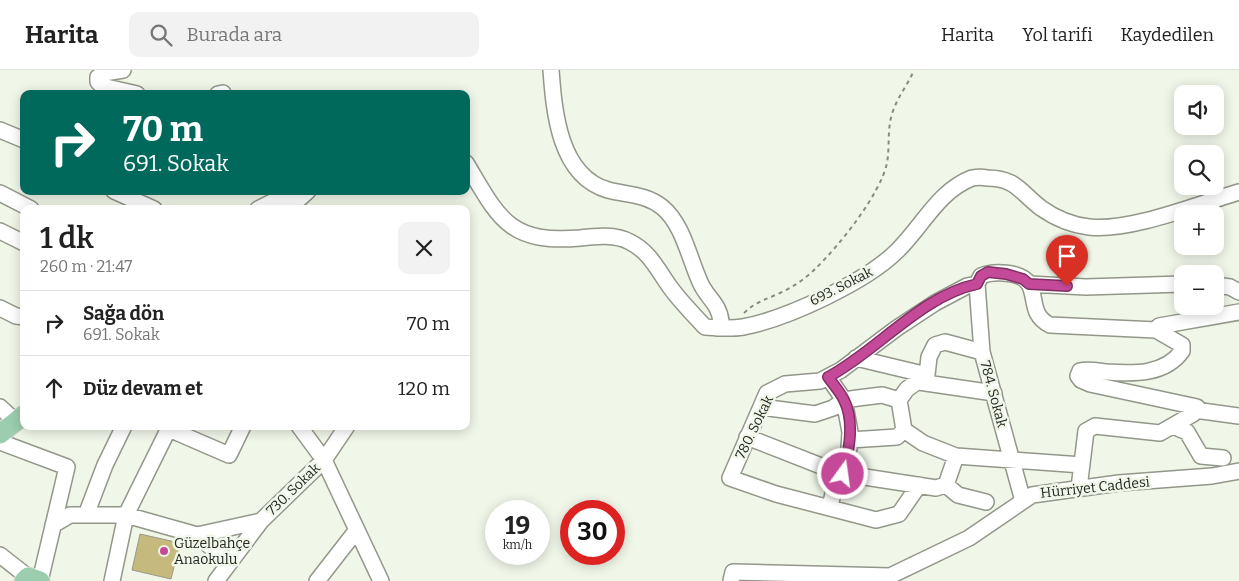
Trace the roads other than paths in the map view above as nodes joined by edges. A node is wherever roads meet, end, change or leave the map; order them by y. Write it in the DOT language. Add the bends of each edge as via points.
graph roads {
  1 [pos="123,70"];
  2 [pos="551,70"];
  3 [pos="120,90"];
  4 [pos="0,130"];
  5 [pos="20,138"];
  6 [pos="470,169"];
  7 [pos="1239,192"];
  8 [pos="0,193"];
  9 [pos="123,195"];
  10 [pos="286,195"];
  11 [pos="304,195"];
  12 [pos="23,205"];
  13 [pos="145,205"];
  14 [pos="266,205"];
  15 [pos="292,205"];
  16 [pos="0,231"];
  17 [pos="20,241"];
  18 [pos="977,284"];
  19 [pos="1029,284"];
  20 [pos="1174,284"];
  21 [pos="1224,286"];
  22 [pos="1239,292"];
  23 [pos="0,308"];
  24 [pos="1239,312"];
  25 [pos="20,316"];
  26 [pos="716,328"];
  27 [pos="1156,330"];
  28 [pos="982,352"];
  29 [pos="856,358"];
  30 [pos="895,368"];
  31 [pos="828,377"];
  32 [pos="923,379"];
  33 [pos="994,393"];
  34 [pos="844,400"];
  35 [pos="898,400"];
  36 [pos="0,407"];
  37 [pos="760,407"];
  38 [pos="1195,410"];
  39 [pos="1239,416"];
  40 [pos="1173,426"];
  41 [pos="7,430"];
  42 [pos="122,430"];
  43 [pos="168,430"];
  44 [pos="173,430"];
  45 [pos="241,430"];
  46 [pos="302,430"];
  47 [pos="344,430"];
  48 [pos="904,430"];
  49 [pos="747,437"];
  50 [pos="850,440"];
  51 [pos="956,456"];
  52 [pos="1223,458"];
  53 [pos="1011,459"];
  54 [pos="324,460"];
  55 [pos="1082,465"];
  56 [pos="1239,471"];
  57 [pos="843,474"];
  58 [pos="919,485"];
  59 [pos="946,485"];
  60 [pos="1079,488"];
  61 [pos="1023,501"];
  62 [pos="986,502"];
  63 [pos="830,508"];
  64 [pos="126,514"];
  65 [pos="86,515"];
  66 [pos="261,521"];
  67 [pos="53,525"];
  68 [pos="356,531"];
  69 [pos="197,535"];
  70 [pos="0,555"];
  71 [pos="334,562"];
  72 [pos="229,563"];
  73 [pos="732,576"];
  74 [pos="891,578"];
  75 [pos="33,580"];
  76 [pos="112,581"];
  77 [pos="216,581"];
  78 [pos="317,581"];
  79 [pos="328,581"];
  80 [pos="381,581"];
  1 -- 3 [label="street" via="98,76 102,86"];
  2 -- 26 [label="street" via="563,144 576,167 606,189 642,196 664,208 681,234 700,284 720,310 721,321"];
  4 -- 5 [label="street"];
  6 -- 26 [label="street, 693. Sokak" via="500,218 512,226 535,236 558,240 596,236 627,240 656,263 670,287 705,327"];
  7 -- 26 [label="street, 693. Sokak" via="1125,227 1090,227 1062,221 1040,207 1014,182 974,178 954,188 936,204 897,252 868,276 779,316 741,328"];
  8 -- 12 [label="street"];
  9 -- 13 [label="street"];
  10 -- 14 [label="street"];
  11 -- 15 [label="street"];
  16 -- 17 [label="street"];
  18 -- 19 [label="street" via="988,272 1015,275"];
  18 -- 28 [label="street, 784. Sokak"];
  18 -- 29 [label="street" via="935,303"];
  19 -- 20 [label="street" via="1086,287"];
  19 -- 27 [label="street" via="1037,312 1050,325"];
  21 -- 22 [label="street"];
  23 -- 25 [label="street"];
  24 -- 27 [label="street" via="1159,326"];
  27 -- 38 [label="street" via="1182,345 1182,351 1174,360 1149,372 1126,374 1082,370 1079,377 1090,384 1196,407"];
  28 -- 32 [label="street" via="945,342 935,345"];
  28 -- 33 [label="street, 784. Sokak"];
  29 -- 30 [label="street"];
  29 -- 31 [label="street"];
  30 -- 32 [label="street"];
  30 -- 35 [label="street"];
  31 -- 34 [label="street"];
  31 -- 37 [label="street, 780. Sokak" via="820,381 785,384 767,393"];
  32 -- 33 [label="street"];
  32 -- 35 [label="street" via="907,389"];
  33 -- 53 [label="street, 784. Sokak"];
  34 -- 35 [label="street" via="882,395"];
  34 -- 37 [label="street" via="815,414"];
  34 -- 50 [label="street"];
  35 -- 48 [label="street"];
  36 -- 41 [label="street"];
  37 -- 49 [label="street, 780. Sokak"];
  38 -- 39 [label="street"];
  38 -- 40 [label="street"];
  40 -- 52 [label="street" via="1187,432 1201,456"];
  40 -- 55 [label="street" via="1160,433 1095,426 1086,430"];
  41 -- 67 [label="street" via="67,467"];
  42 -- 65 [label="street"];
  43 -- 64 [label="street"];
  44 -- 45 [label="street" via="229,455"];
  46 -- 54 [label="street"];
  47 -- 54 [label="street"];
  48 -- 50 [label="street" via="897,437"];
  48 -- 51 [label="street"];
  49 -- 57 [label="street"];
  49 -- 63 [label="street, 780. Sokak" via="730,478"];
  50 -- 57 [label="street"];
  51 -- 53 [label="street"];
  51 -- 59 [label="street"];
  53 -- 55 [label="street"];
  53 -- 61 [label="street, 784. Sokak"];
  54 -- 66 [label="street, 730. Sokak"];
  54 -- 68 [label="street, 730. Sokak"];
  55 -- 60 [label="street"];
  56 -- 60 [label="street, Hürriyet Caddesi"];
  57 -- 58 [label="street"];
  57 -- 63 [label="street" via="834,488"];
  58 -- 59 [label="street" via="941,488"];
  58 -- 63 [label="street" via="899,514 876,520"];
  59 -- 62 [label="street" via="958,495"];
  60 -- 61 [label="street, Hürriyet Caddesi" via="1032,494"];
  61 -- 74 [label="street, Hürriyet Caddesi" via="969,538"];
  64 -- 65 [label="street"];
  64 -- 69 [label="street"];
  64 -- 76 [label="street"];
  65 -- 67 [label="street" via="70,515"];
  66 -- 69 [label="street"];
  66 -- 72 [label="street, 730. Sokak"];
  67 -- 75 [label="street"];
  68 -- 71 [label="street"];
  68 -- 80 [label="street, 730. Sokak" via="368,549"];
  69 -- 72 [label="street"];
  70 -- 75 [label="street"];
  71 -- 78 [label="street"];
  71 -- 79 [label="street"];
  72 -- 77 [label="street, 730. Sokak"];
  73 -- 74 [label="street, Hürriyet Caddesi"];
}
